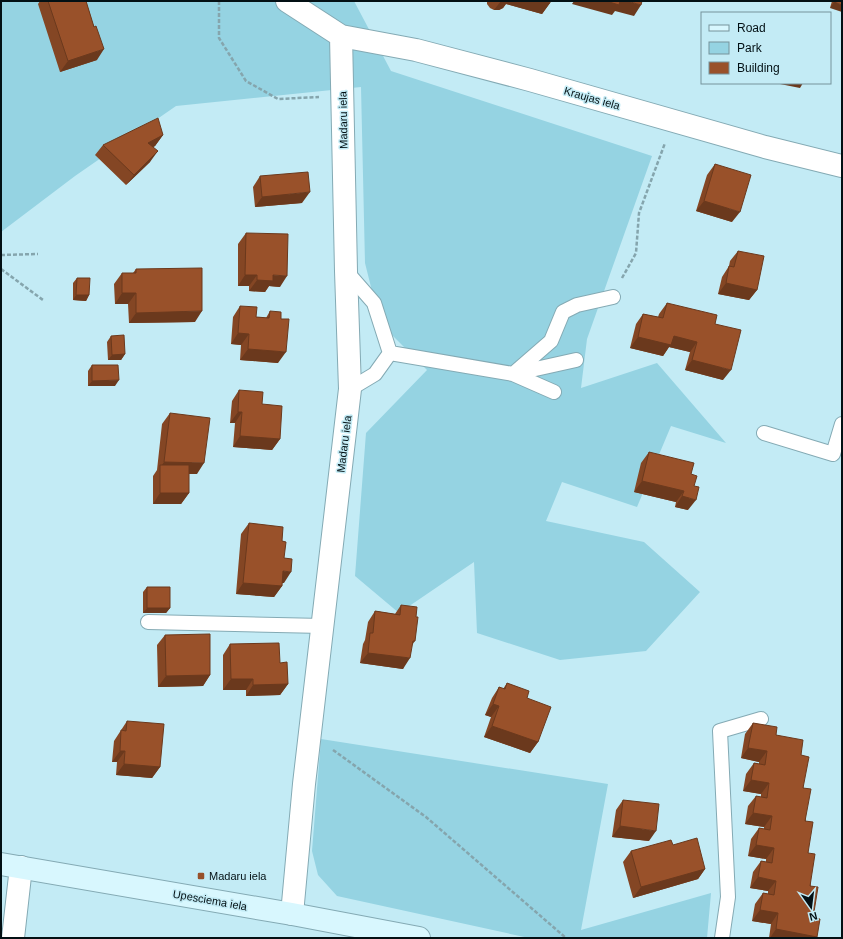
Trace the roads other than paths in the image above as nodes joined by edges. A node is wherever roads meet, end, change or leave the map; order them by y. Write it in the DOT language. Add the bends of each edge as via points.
graph roads {
  1 [pos="286,1"];
  2 [pos="341,36"];
  3 [pos="842,166"];
  4 [pos="346,272"];
  5 [pos="613,297"];
  6 [pos="390,353"];
  7 [pos="576,360"];
  8 [pos="513,374"];
  9 [pos="350,388"];
  10 [pos="554,392"];
  11 [pos="842,424"];
  12 [pos="764,433"];
  13 [pos="148,622"];
  14 [pos="323,626"];
  15 [pos="761,719"];
  16 [pos="11,865"];
  17 [pos="292,914"];
  18 [pos="13,938"];
  19 [pos="419,938"];
  20 [pos="722,938"];
  1 -- 2 [label="street"];
  2 -- 3 [label="street, Kraujas iela" via="416,50"];
  2 -- 4 [label="street, Madaru iela"];
  4 -- 6 [label="lane" via="374,303"];
  4 -- 9 [label="street, Madaru iela"];
  5 -- 8 [label="lane" via="577,305 563,312 551,341"];
  6 -- 8 [label="lane"];
  6 -- 9 [label="lane" via="375,374"];
  7 -- 8 [label="lane"];
  8 -- 10 [label="lane"];
  9 -- 14 [label="street, Madaru iela"];
  11 -- 12 [label="lane" via="833,454"];
  13 -- 14 [label="lane"];
  14 -- 17 [label="street, Madaru iela"];
  15 -- 20 [label="lane" via="720,731 728,897"];
  16 -- 17 [label="main road, Upesciema iela"];
  16 -- 18 [label="street"];
  17 -- 19 [label="main road, Upesciema iela"];
}
